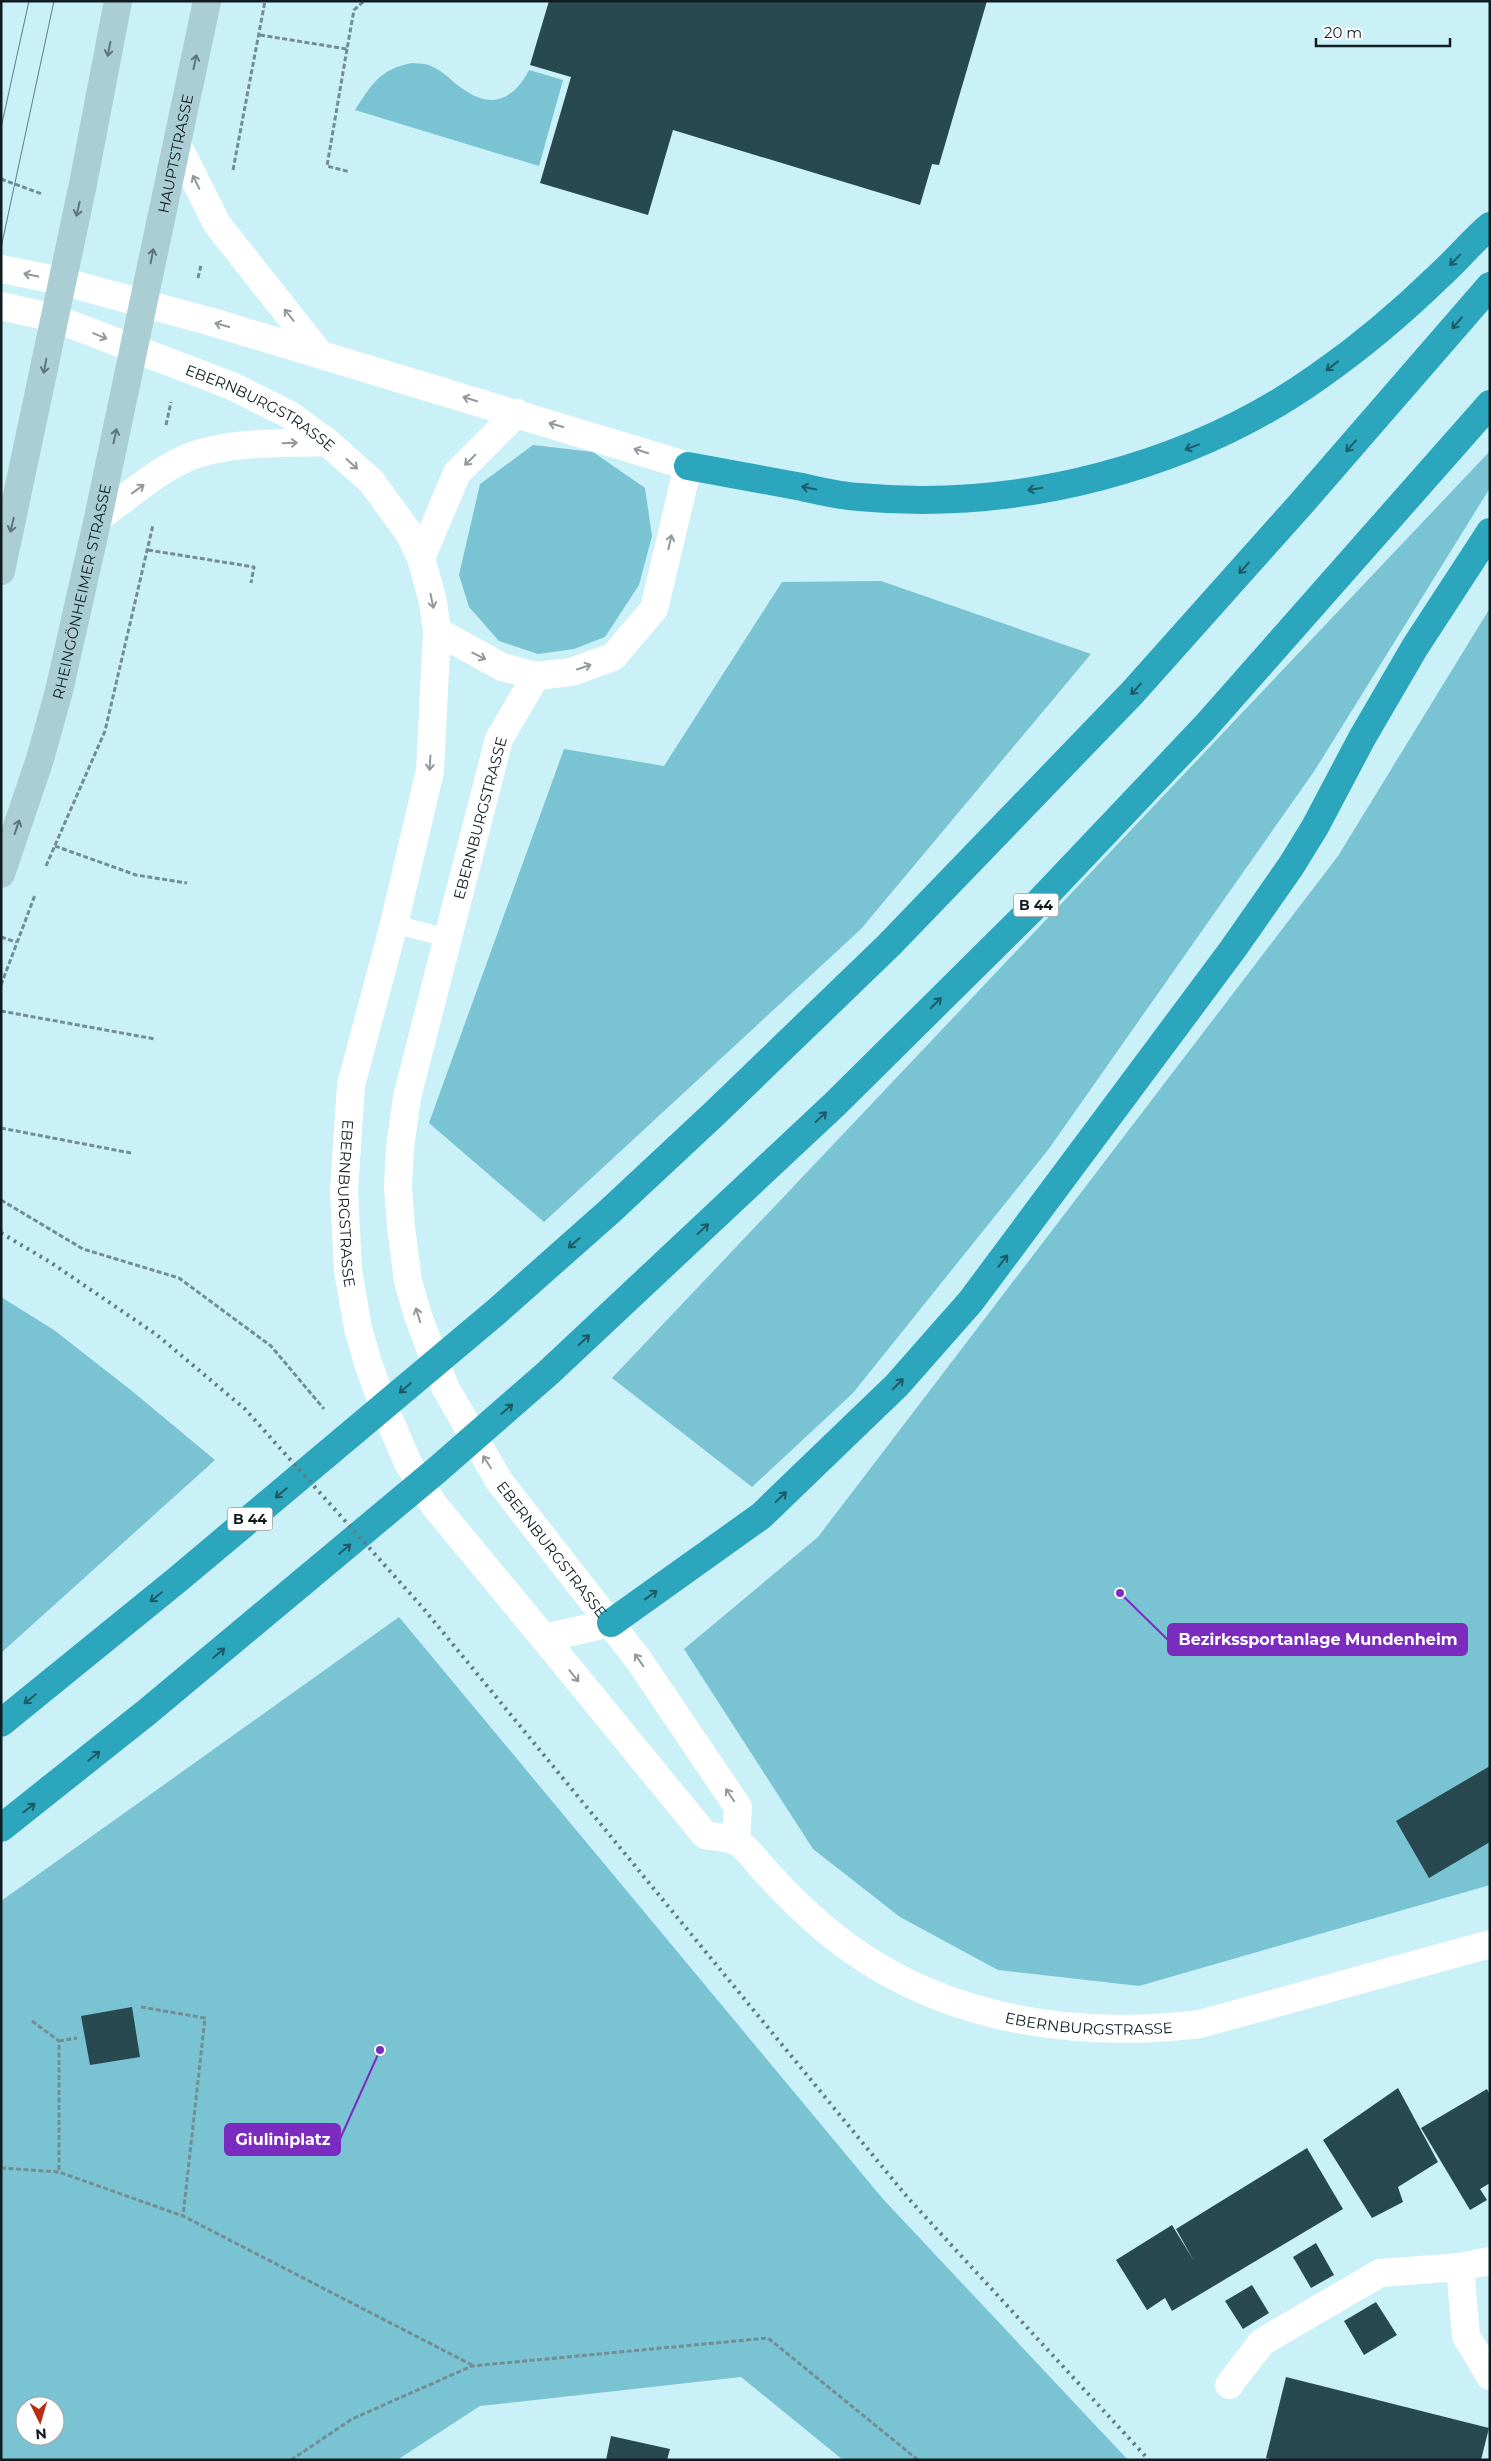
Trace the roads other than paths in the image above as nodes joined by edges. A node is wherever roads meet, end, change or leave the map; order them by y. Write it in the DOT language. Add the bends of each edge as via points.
graph roads {
  1 [pos="118,1"];
  2 [pos="207,1"];
  3 [pos="177,144"];
  4 [pos="1490,226"];
  5 [pos="1,269"];
  6 [pos="61,281"];
  7 [pos="1490,286"];
  8 [pos="143,304"];
  9 [pos="1,306"];
  10 [pos="54,318"];
  11 [pos="133,350"];
  12 [pos="320,353"];
  13 [pos="1490,404"];
  14 [pos="517,413"];
  15 [pos="327,442"];
  16 [pos="688,466"];
  17 [pos="98,518"];
  18 [pos="1490,532"];
  19 [pos="421,558"];
  20 [pos="1,571"];
  21 [pos="437,631"];
  22 [pos="536,676"];
  23 [pos="1,874"];
  24 [pos="394,924"];
  25 [pos="447,938"];
  26 [pos="611,1623"];
  27 [pos="544,1638"];
  28 [pos="1,1723"];
  29 [pos="1,1828"];
  30 [pos="736,1841"];
  31 [pos="1490,1944"];
  32 [pos="1490,2261"];
  33 [pos="1460,2267"];
  34 [pos="1490,2376"];
  35 [pos="1229,2385"];
  1 -- 6 [label="main road, one-way"];
  3 -- 2 [label="main road, HAUPTSTRASSE, one-way"];
  8 -- 3 [label="main road, HAUPTSTRASSE, one-way"];
  12 -- 3 [label="street, one-way" via="217,224"];
  4 -- 16 [label="highway, one-way" via="1402,311 1281,403 1238,426 1153,461 1084,480 1010,493 930,501 857,497"];
  6 -- 5 [label="street, one-way"];
  6 -- 8 [label="street"];
  6 -- 10 [label="main road"];
  7 -- 28 [label="highway, B 44, one-way" via="1133,692 889,944 715,1113 496,1312"];
  8 -- 11 [label="main road, RHEINGÖNHEIMER STRASSE"];
  12 -- 8 [label="street, one-way"];
  9 -- 10 [label="street"];
  10 -- 11 [label="street, EBERNBURGSTRASSE, one-way"];
  10 -- 20 [label="main road, one-way"];
  11 -- 15 [label="street, EBERNBURGSTRASSE" via="259,398 290,415"];
  17 -- 11 [label="main road, RHEINGÖNHEIMER STRASSE, one-way"];
  14 -- 12 [label="street, one-way"];
  29 -- 13 [label="highway, B 44, one-way" via="56,1787 352,1543 548,1373 835,1104 1042,899 1205,727"];
  16 -- 14 [label="street, one-way"];
  14 -- 19 [label="street, one-way" via="457,473"];
  17 -- 15 [label="street, one-way" via="161,473 192,456 245,445"];
  15 -- 19 [label="street, EBERNBURGSTRASSE, one-way" via="371,481 389,503"];
  22 -- 16 [label="street, one-way" via="571,672 613,657 654,609"];
  23 -- 17 [label="main road, RHEINGÖNHEIMER STRASSE, one-way" via="59,691"];
  26 -- 18 [label="highway, one-way" via="761,1516 897,1385 971,1302 1292,866 1415,647"];
  19 -- 21 [label="street, EBERNBURGSTRASSE, one-way"];
  21 -- 22 [label="street, one-way" via="502,667"];
  21 -- 24 [label="street, EBERNBURGSTRASSE, one-way" via="430,771"];
  22 -- 25 [label="street, EBERNBURGSTRASSE" via="498,740"];
  24 -- 25 [label="lane"];
  24 -- 27 [label="street, EBERNBURGSTRASSE" via="351,1085 345,1148 344,1230 358,1328 383,1405 408,1463 434,1505"];
  26 -- 25 [label="street, EBERNBURGSTRASSE, one-way" via="523,1515 480,1453 445,1387 408,1281 398,1187 400,1148 407,1097"];
  26 -- 27 [label="street, EBERNBURGSTRASSE"];
  30 -- 26 [label="street, EBERNBURGSTRASSE, one-way" via="738,1807"];
  27 -- 30 [label="street, EBERNBURGSTRASSE, one-way" via="705,1835"];
  30 -- 31 [label="street, EBERNBURGSTRASSE" via="828,1931 891,1975 973,2008 1060,2026 1152,2030 1200,2024"];
  32 -- 33 [label="street"];
  33 -- 34 [label="street" via="1466,2336"];
  33 -- 35 [label="street" via="1380,2273 1262,2342"];
}
